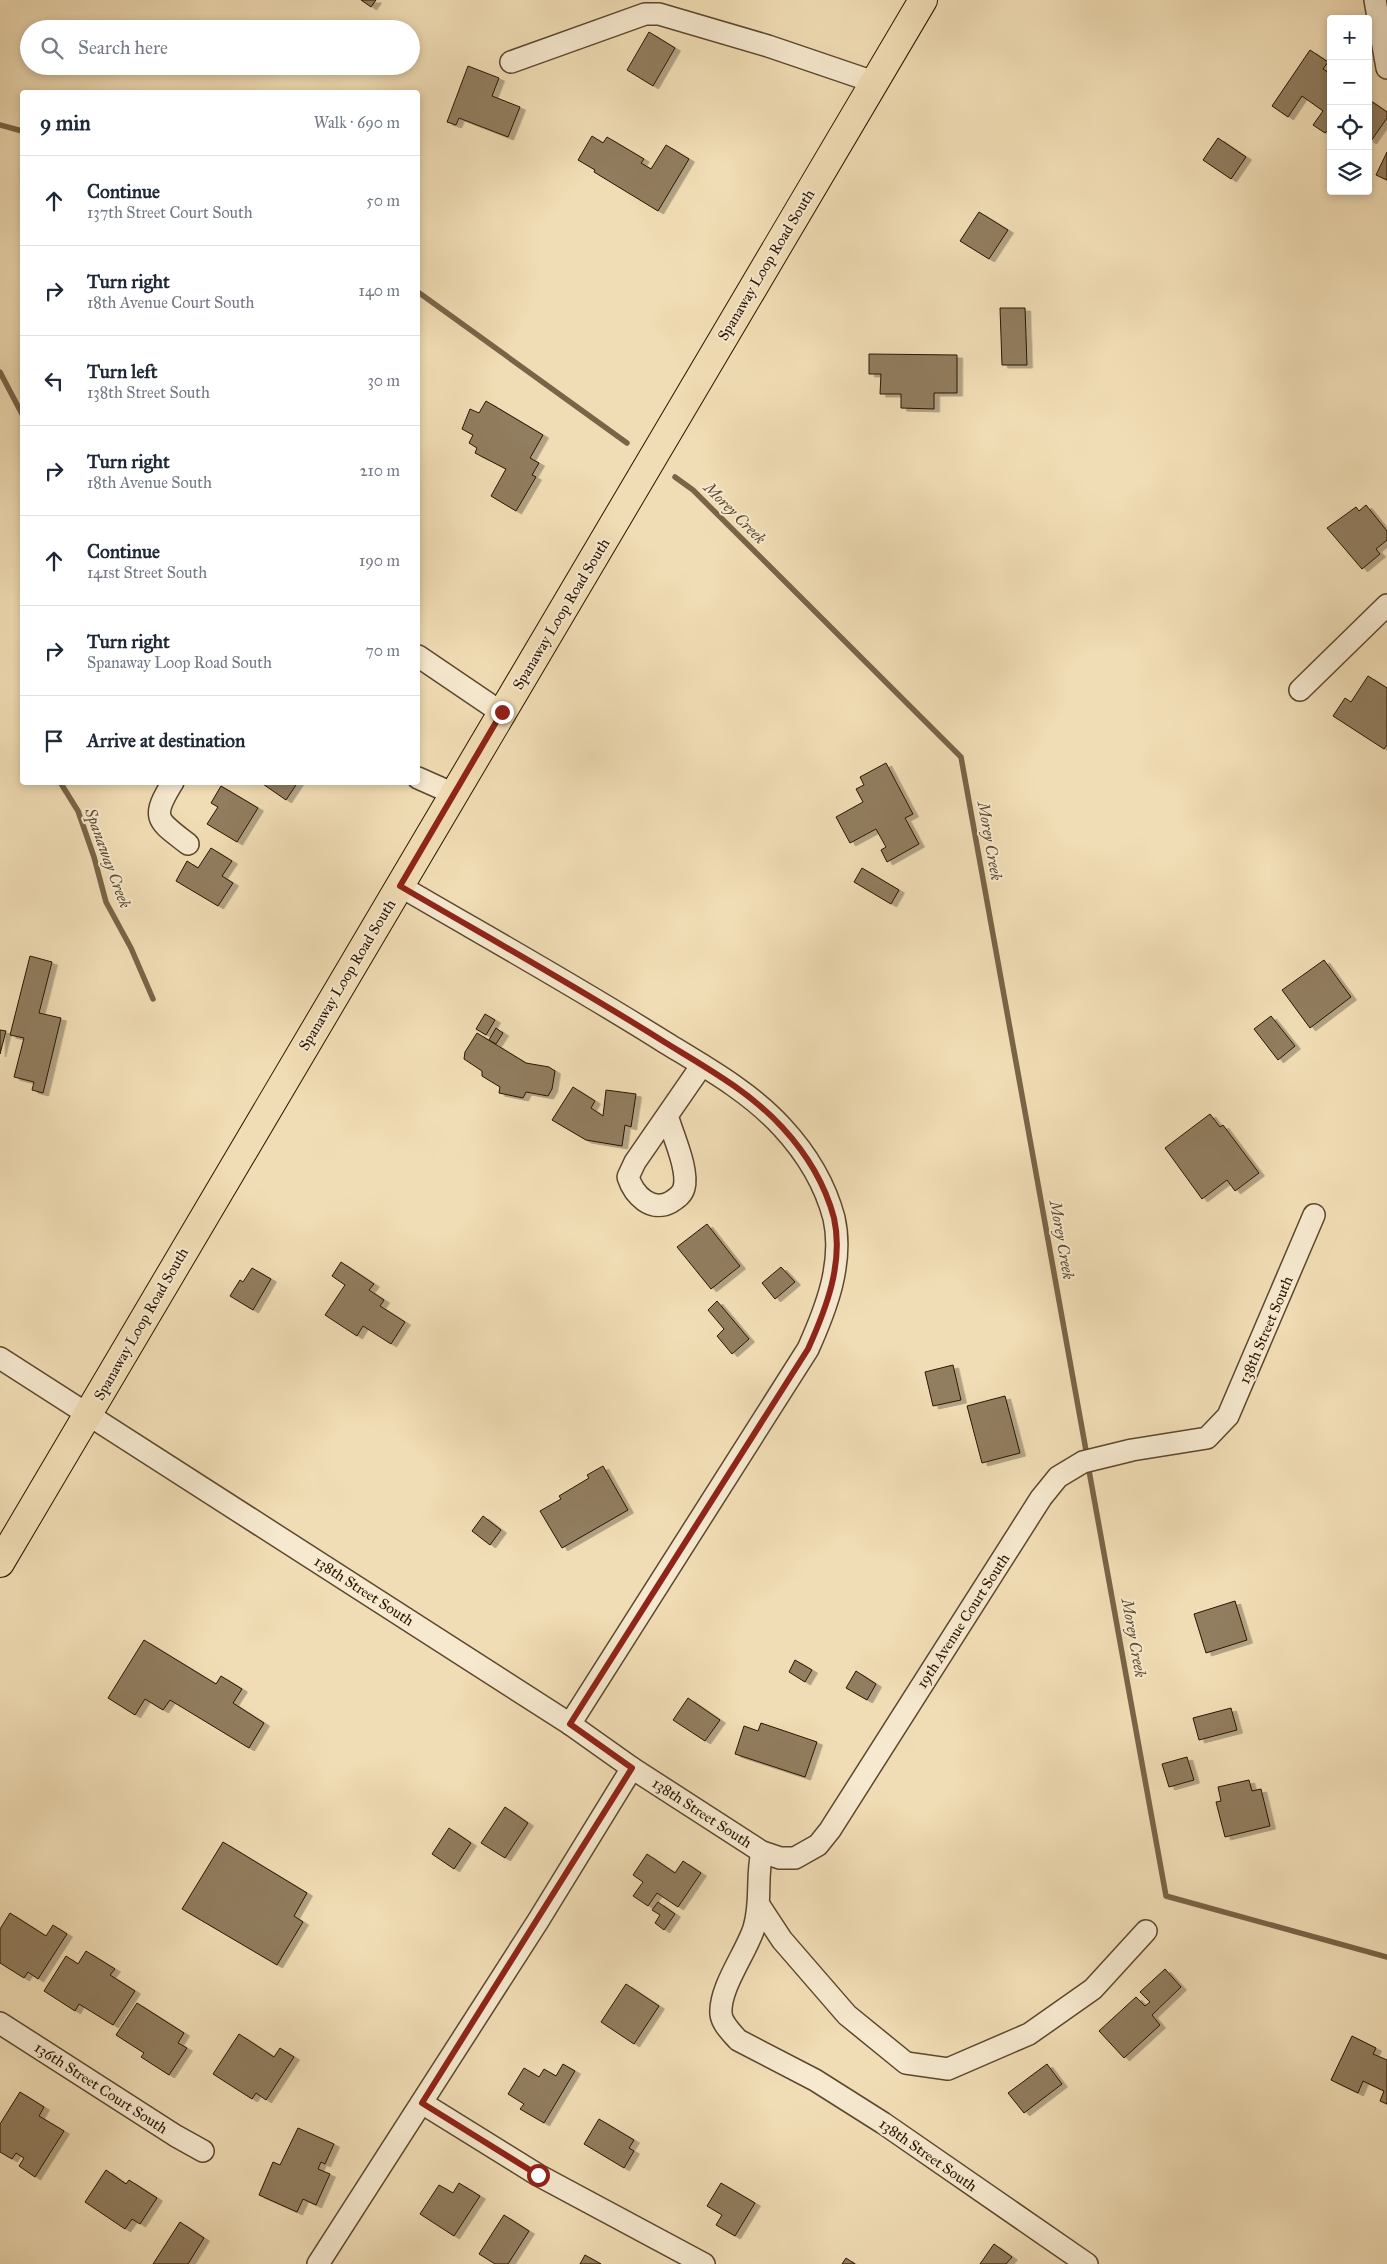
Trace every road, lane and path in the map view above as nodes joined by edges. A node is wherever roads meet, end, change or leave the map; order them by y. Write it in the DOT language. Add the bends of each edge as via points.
graph roads {
  1 [pos="923,0"];
  2 [pos="1375,0"];
  3 [pos="511,62"];
  4 [pos="1387,68"];
  5 [pos="874,82"];
  6 [pos="1387,605"];
  7 [pos="420,657"];
  8 [pos="1300,690"];
  9 [pos="502,712"];
  10 [pos="420,779"];
  11 [pos="171,785"];
  12 [pos="454,794"];
  13 [pos="188,844"];
  14 [pos="400,886"];
  15 [pos="702,1065"];
  16 [pos="668,1118"];
  17 [pos="1314,1215"];
  18 [pos="0,1358"];
  19 [pos="88,1415"];
  20 [pos="1207,1438"];
  21 [pos="0,1563"];
  22 [pos="570,1724"];
  23 [pos="632,1768"];
  24 [pos="762,1852"];
  25 [pos="759,1905"];
  26 [pos="1146,1931"];
  27 [pos="0,2023"];
  28 [pos="422,2103"];
  29 [pos="203,2151"];
  30 [pos="318,2264"];
  31 [pos="704,2264"];
  32 [pos="1087,2264"];
  1 -- 5 [label="main road, Spanaway Loop Road South"];
  2 -- 4 [label="street"];
  3 -- 5 [label="street" via="645,14 659,14"];
  5 -- 9 [label="main road, Spanaway Loop Road South"];
  6 -- 8 [label="street"];
  7 -- 9 [label="street"];
  9 -- 12 [label="main road, Spanaway Loop Road South"];
  10 -- 12 [label="street"];
  11 -- 13 [label="street" via="158,815 162,824"];
  12 -- 14 [label="main road, Spanaway Loop Road South"];
  14 -- 15 [label="street"];
  14 -- 19 [label="main road, Spanaway Loop Road South"];
  15 -- 16 [label="street"];
  15 -- 22 [label="street" via="736,1087 781,1126 804,1154 829,1202 836,1235 834,1275 821,1321 808,1349"];
  17 -- 20 [label="street, 138th Street South" via="1228,1416"];
  18 -- 19 [label="street, 138th Street South"];
  19 -- 21 [label="main road, Spanaway Loop Road South"];
  19 -- 22 [label="street, 138th Street South"];
  20 -- 24 [label="street, 19th Avenue Court South" via="1132,1450 1084,1462 1058,1477 1041,1498 818,1846 788,1859"];
  22 -- 23 [label="street, 138th Street South"];
  23 -- 24 [label="street, 138th Street South"];
  23 -- 28 [label="street"];
  24 -- 25 [label="street, 138th Street South"];
  25 -- 26 [label="street" via="782,1940 847,2015 906,2063 948,2069 1029,2034 1094,1989"];
  25 -- 32 [label="street, 138th Street South" via="754,1929 724,1996 722,2008 721,2017 738,2040 815,2080 883,2123"];
  27 -- 29 [label="street, 136th Street Court South"];
  28 -- 30 [label="street"];
  28 -- 31 [label="street" via="538,2175"];
}
